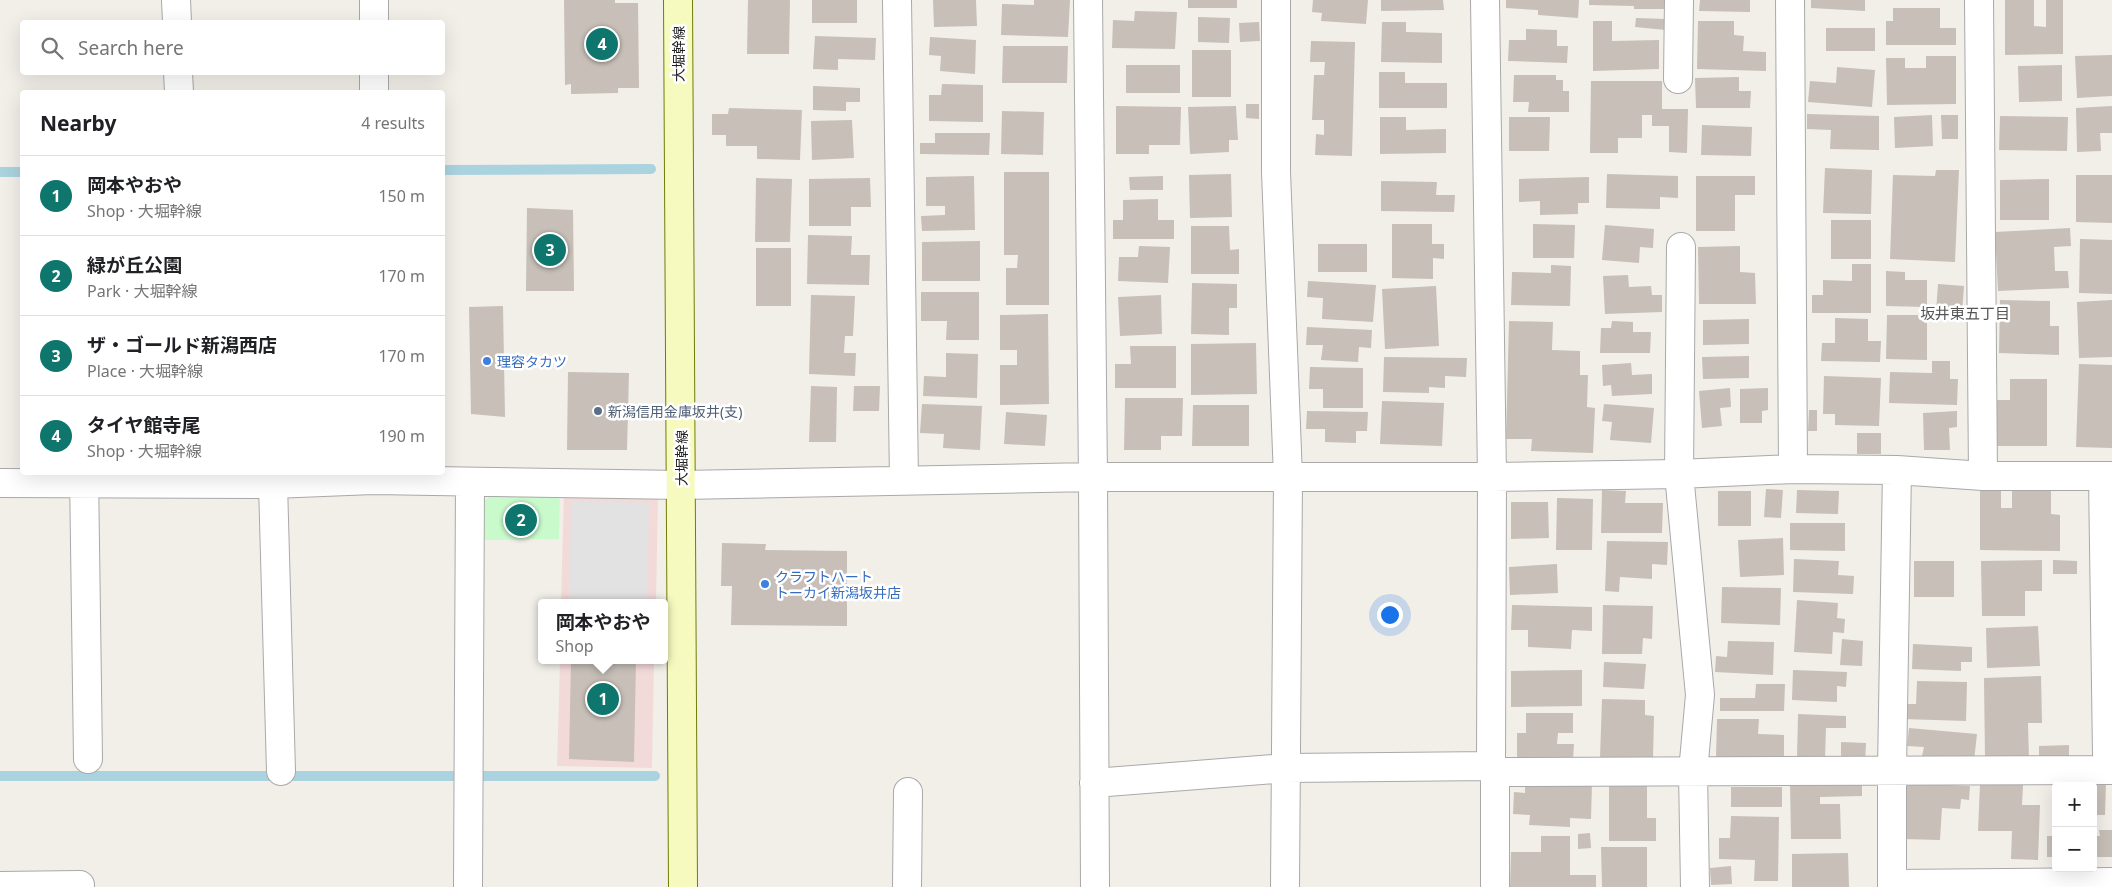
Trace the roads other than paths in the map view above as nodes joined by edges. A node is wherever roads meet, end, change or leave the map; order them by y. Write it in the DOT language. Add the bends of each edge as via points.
graph roads {
  1 [pos="176,0"];
  2 [pos="374,0"];
  3 [pos="678,0"];
  4 [pos="897,0"];
  5 [pos="1088,0"];
  6 [pos="1276,0"];
  7 [pos="1485,0"];
  8 [pos="1679,0"];
  9 [pos="1790,0"];
  10 [pos="1980,0"];
  11 [pos="177,20"];
  12 [pos="374,20"];
  13 [pos="178,75"];
  14 [pos="374,75"];
  15 [pos="1678,79"];
  16 [pos="179,90"];
  17 [pos="374,90"];
  18 [pos="1681,247"];
  19 [pos="1793,469"];
  20 [pos="1897,470"];
  21 [pos="1679,474"];
  22 [pos="373,476"];
  23 [pos="1983,476"];
  24 [pos="2107,476"];
  25 [pos="1093,477"];
  26 [pos="1288,477"];
  27 [pos="1492,477"];
  28 [pos="84,478"];
  29 [pos="195,478"];
  30 [pos="904,480"];
  31 [pos="470,482"];
  32 [pos="0,483"];
  33 [pos="273,484"];
  34 [pos="681,484"];
  35 [pos="88,759"];
  36 [pos="2109,762"];
  37 [pos="1286,768"];
  38 [pos="1493,769"];
  39 [pos="1892,770"];
  40 [pos="281,771"];
  41 [pos="1693,772"];
  42 [pos="1094,783"];
  43 [pos="908,792"];
  44 [pos="2112,882"];
  45 [pos="80,885"];
  46 [pos="0,886"];
  47 [pos="1892,886"];
  48 [pos="468,887"];
  49 [pos="683,887"];
  50 [pos="908,887"];
  51 [pos="1095,887"];
  52 [pos="1285,887"];
  53 [pos="1495,887"];
  54 [pos="1695,887"];
  1 -- 11 [label="street"];
  2 -- 12 [label="street"];
  3 -- 34 [label="street, 大堀幹線"];
  4 -- 30 [label="street"];
  5 -- 25 [label="street"];
  6 -- 26 [label="street" via="1276,172"];
  7 -- 27 [label="street"];
  8 -- 15 [label="street"];
  9 -- 19 [label="street"];
  10 -- 23 [label="street"];
  13 -- 16 [label="street"];
  14 -- 17 [label="street"];
  18 -- 21 [label="street"];
  19 -- 20 [label="street"];
  19 -- 21 [label="street"];
  20 -- 23 [label="street"];
  20 -- 39 [label="street"];
  21 -- 27 [label="street"];
  21 -- 41 [label="street" via="1700,695"];
  22 -- 31 [label="street"];
  22 -- 33 [label="street"];
  23 -- 24 [label="street"];
  24 -- 36 [label="street"];
  25 -- 26 [label="street"];
  25 -- 30 [label="street"];
  25 -- 42 [label="street"];
  26 -- 27 [label="street"];
  26 -- 37 [label="street"];
  27 -- 38 [label="street"];
  28 -- 29 [label="street"];
  28 -- 32 [label="street"];
  28 -- 35 [label="street"];
  29 -- 33 [label="street"];
  30 -- 34 [label="street"];
  31 -- 34 [label="street"];
  31 -- 48 [label="street"];
  33 -- 40 [label="street"];
  34 -- 49 [label="street, 大堀幹線"];
  36 -- 39 [label="street"];
  37 -- 38 [label="street"];
  37 -- 42 [label="street"];
  37 -- 52 [label="street"];
  38 -- 41 [label="street"];
  38 -- 53 [label="street"];
  39 -- 41 [label="street"];
  39 -- 47 [label="street"];
  41 -- 54 [label="street"];
  42 -- 51 [label="street"];
  43 -- 50 [label="street"];
  44 -- 47 [label="street"];
  45 -- 46 [label="street"];
}
